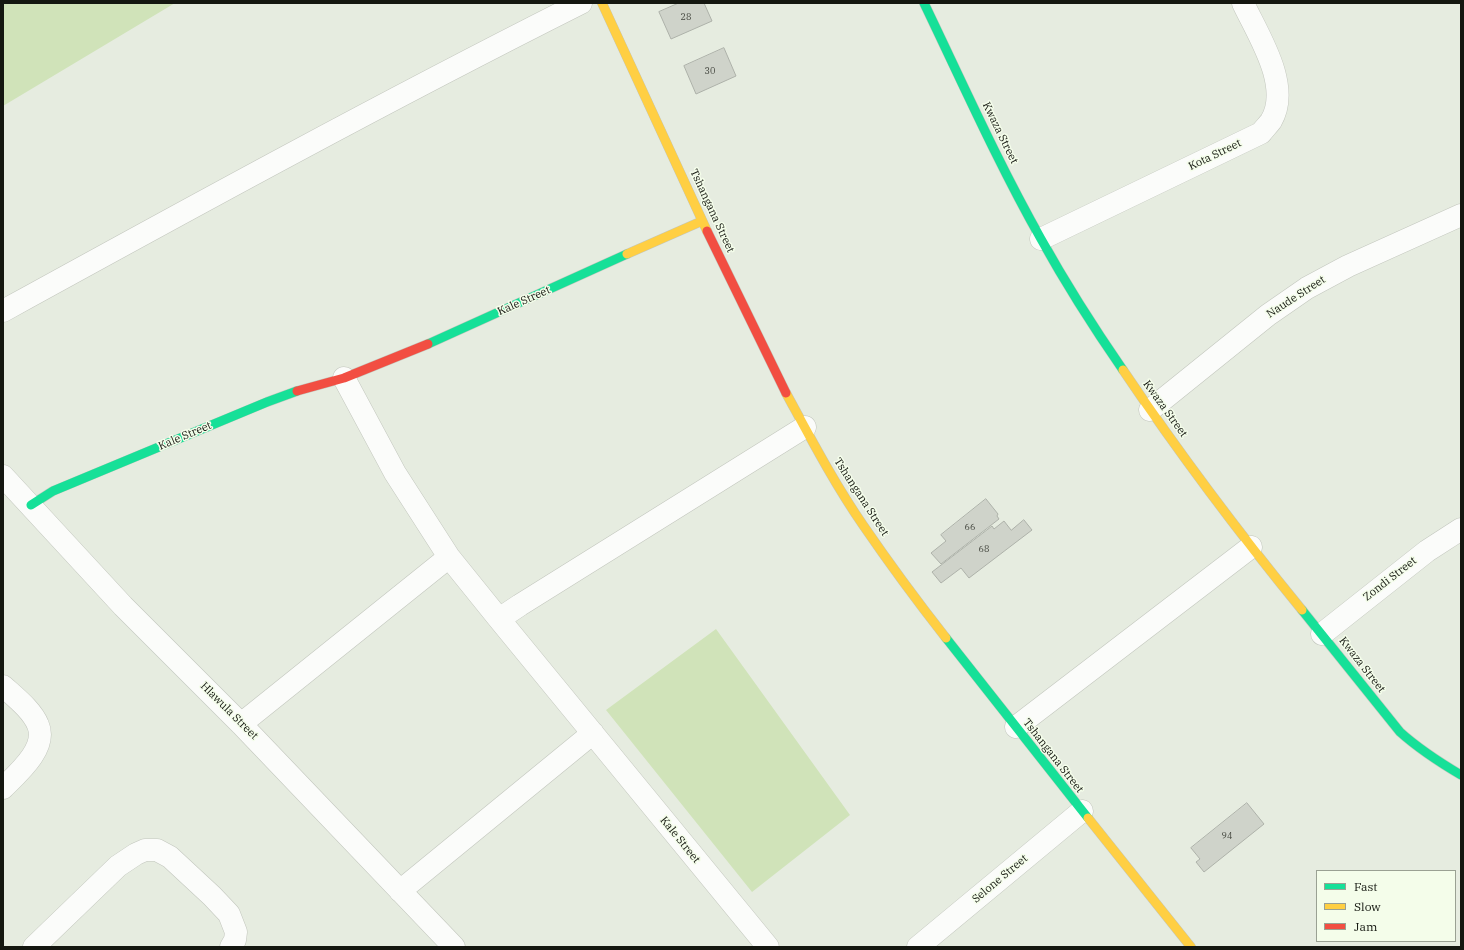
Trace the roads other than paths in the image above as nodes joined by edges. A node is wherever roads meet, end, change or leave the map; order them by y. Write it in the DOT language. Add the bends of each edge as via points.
graph roads {
  1 [pos="580,3"];
  2 [pos="602,3"];
  3 [pos="924,3"];
  4 [pos="1243,3"];
  5 [pos="1461,215"];
  6 [pos="702,221"];
  7 [pos="1041,239"];
  8 [pos="3,310"];
  9 [pos="344,378"];
  10 [pos="1150,410"];
  11 [pos="805,427"];
  12 [pos="3,476"];
  13 [pos="31,505"];
  14 [pos="1461,529"];
  15 [pos="1251,547"];
  16 [pos="449,556"];
  17 [pos="499,619"];
  18 [pos="1322,634"];
  19 [pos="3,686"];
  20 [pos="241,724"];
  21 [pos="1016,727"];
  22 [pos="593,733"];
  23 [pos="1461,775"];
  24 [pos="3,788"];
  25 [pos="1082,811"];
  26 [pos="400,891"];
  27 [pos="34,947"];
  28 [pos="232,947"];
  29 [pos="454,947"];
  30 [pos="768,947"];
  31 [pos="918,947"];
  32 [pos="1191,947"];
  1 -- 8 [label="street" via="463,62"];
  2 -- 6 [label="street, Tshangana Street"];
  3 -- 7 [label="street, Kwaza Street"];
  4 -- 7 [label="street, Kota Street" via="1274,68 1277,89 1277,104 1271,120 1261,133"];
  5 -- 10 [label="street, Naude Street" via="1348,266 1307,288 1268,315"];
  6 -- 9 [label="street, Kale Street" via="420,347"];
  6 -- 11 [label="street, Tshangana Street" via="777,376"];
  7 -- 10 [label="street, Kwaza Street" via="1096,331"];
  9 -- 13 [label="street, Kale Street" via="266,402 53,491"];
  9 -- 16 [label="street, Kale Street" via="395,473"];
  10 -- 15 [label="street, Kwaza Street"];
  11 -- 17 [label="street"];
  11 -- 21 [label="street, Tshangana Street" via="862,524 910,591"];
  12 -- 13 [label="street, Hlawula Street"];
  13 -- 20 [label="street, Hlawula Street" via="123,606"];
  14 -- 18 [label="street, Zondi Street" via="1427,551"];
  15 -- 18 [label="street, Kwaza Street"];
  15 -- 21 [label="street"];
  16 -- 17 [label="street, Kale Street"];
  16 -- 20 [label="street"];
  17 -- 22 [label="street, Kale Street"];
  18 -- 23 [label="street, Kwaza Street" via="1400,732 1437,761"];
  19 -- 24 [label="street" via="28,710 41,735 37,748 27,763"];
  20 -- 26 [label="street, Hlawula Street"];
  21 -- 25 [label="street, Tshangana Street"];
  22 -- 26 [label="street"];
  22 -- 30 [label="street, Kale Street"];
  25 -- 31 [label="street, Selone Street"];
  25 -- 32 [label="street, Tshangana Street"];
  26 -- 29 [label="street, Hlawula Street"];
  27 -- 28 [label="street" via="118,866 145,850 157,850 190,874 229,914 236,932"];
}
